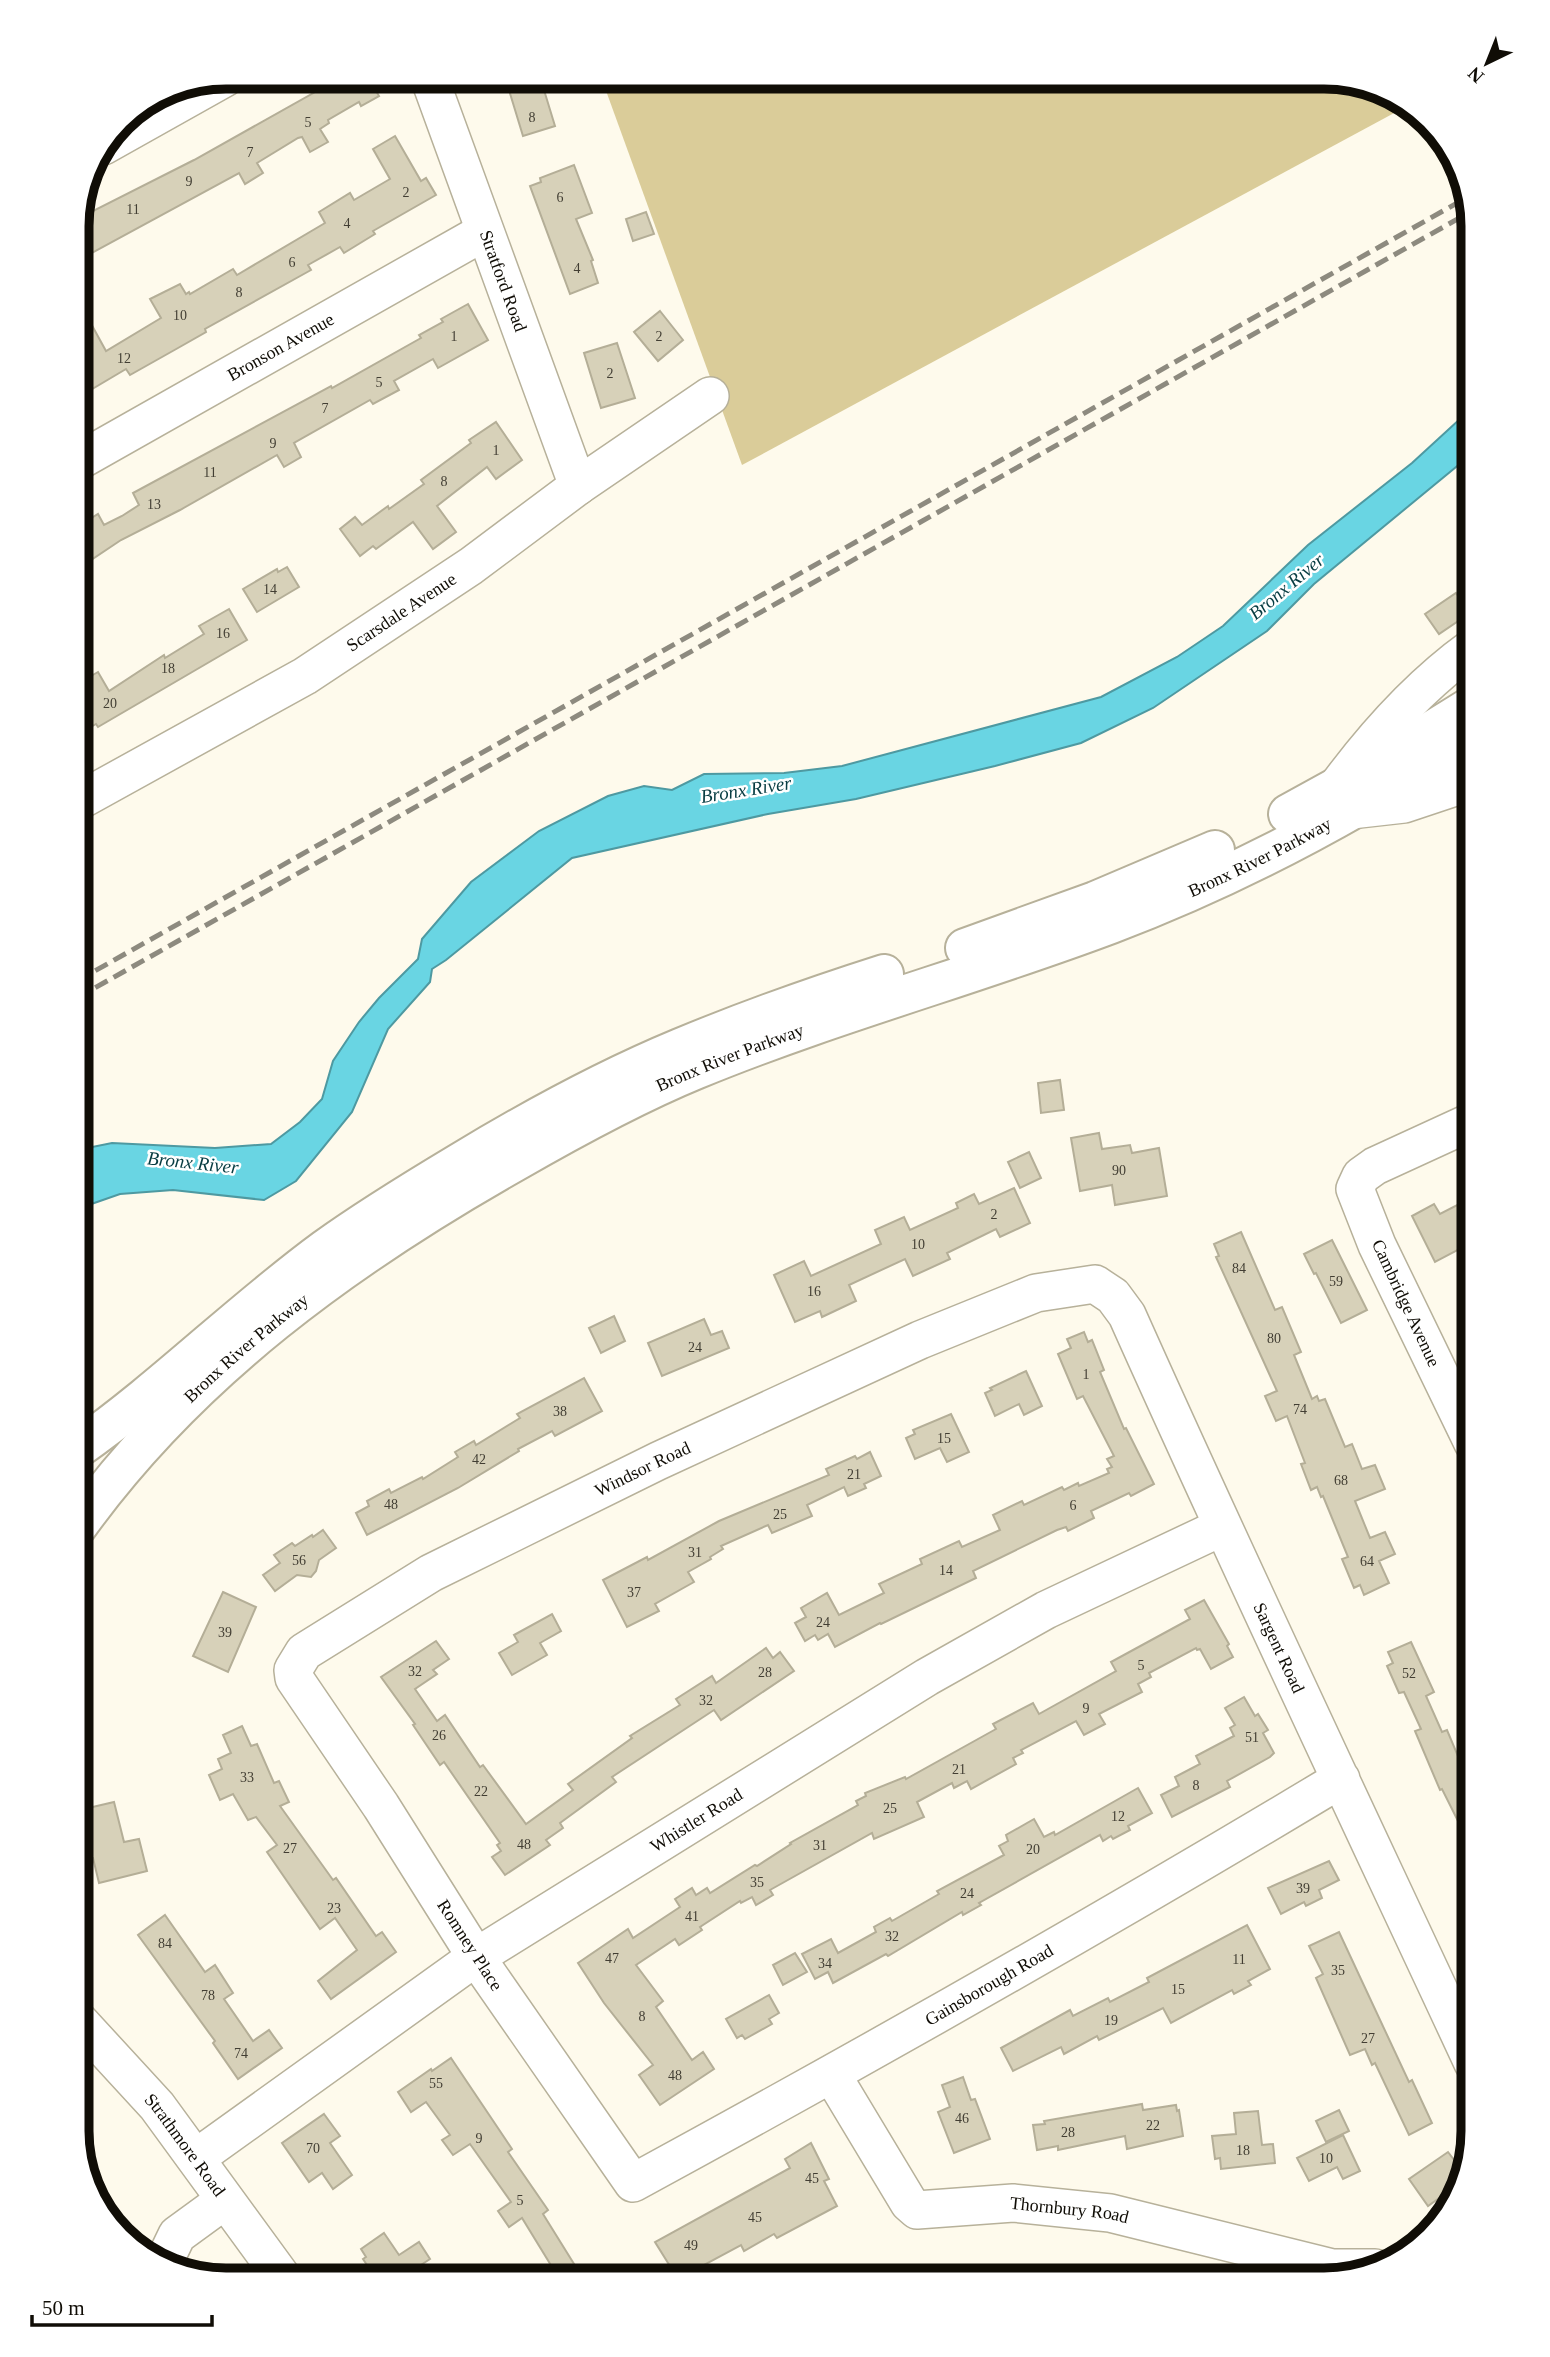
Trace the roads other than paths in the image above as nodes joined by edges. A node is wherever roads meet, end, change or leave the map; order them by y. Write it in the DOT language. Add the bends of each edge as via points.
graph roads {
  1 [pos="433,89"];
  2 [pos="199,92"];
  3 [pos="125,134"];
  4 [pos="484,232"];
  5 [pos="710,396"];
  6 [pos="90,455"];
  7 [pos="578,486"];
  8 [pos="1461,656"];
  9 [pos="1461,714"];
  10 [pos="1461,742"];
  11 [pos="1461,785"];
  12 [pos="90,795"];
  13 [pos="1343,799"];
  14 [pos="1461,1127"];
  15 [pos="1051,1291"];
  16 [pos="1461,1418"];
  17 [pos="89,1440"];
  18 [pos="89,1511"];
  19 [pos="1222,1527"];
  20 [pos="312,1705"];
  21 [pos="1341,1779"];
  22 [pos="476,1957"];
  23 [pos="89,2033"];
  24 [pos="1461,2037"];
  25 [pos="832,2075"];
  26 [pos="195,2158"];
  27 [pos="633,2183"];
  28 [pos="225,2200"];
  29 [pos="168,2255"];
  30 [pos="274,2267"];
  31 [pos="1331,2268"];
  1 -- 4 [label="street, Stratford Road"];
  2 -- 3 [label="street"];
  4 -- 6 [label="street, Bronson Avenue"];
  4 -- 7 [label="street, Stratford Road"];
  5 -- 7 [label="street, Scarsdale Avenue"];
  7 -- 12 [label="street, Scarsdale Avenue" via="460,573 304,676"];
  8 -- 13 [label="street" via="1366,747"];
  9 -- 13 [label="highway, Bronx River Parkway"];
  10 -- 13 [label="highway, Bronx River Parkway"];
  11 -- 13 [label="street" via="1404,804"];
  13 -- 17 [label="highway, Bronx River Parkway" via="1015,930 759,1016 576,1097 440,1174 327,1248"];
  13 -- 18 [label="highway, Bronx River Parkway" via="1247,864 1145,910 1031,954 734,1055 653,1088 535,1150 385,1242 276,1320 147,1440"];
  14 -- 16 [label="street, Cambridge Avenue" via="1375,1166 1361,1176 1356,1189 1377,1245"];
  15 -- 19 [label="street, Sargent Road" via="1095,1284 1113,1296 1128,1315"];
  15 -- 20 [label="street, Windsor Road" via="920,1340 657,1461 431,1573 304,1652 293,1670 294,1678"];
  19 -- 21 [label="street, Sargent Road"];
  19 -- 22 [label="street, Whistler Road" via="1046,1610 927,1677"];
  20 -- 22 [label="street, Romney Place"];
  21 -- 24 [label="street, Sargent Road"];
  21 -- 25 [label="street, Gainsborough Road"];
  22 -- 26 [label="street, Whistler Road"];
  22 -- 27 [label="street, Romney Place"];
  23 -- 26 [label="street, Strathmore Road" via="157,2106"];
  25 -- 27 [label="street, Gainsborough Road"];
  25 -- 31 [label="street, Thornbury Road" via="917,2210 1013,2203 1110,2213"];
  26 -- 28 [label="street, Strathmore Road"];
  28 -- 29 [label="street" via="177,2235"];
  28 -- 30 [label="street, Strathmore Road"];
}
